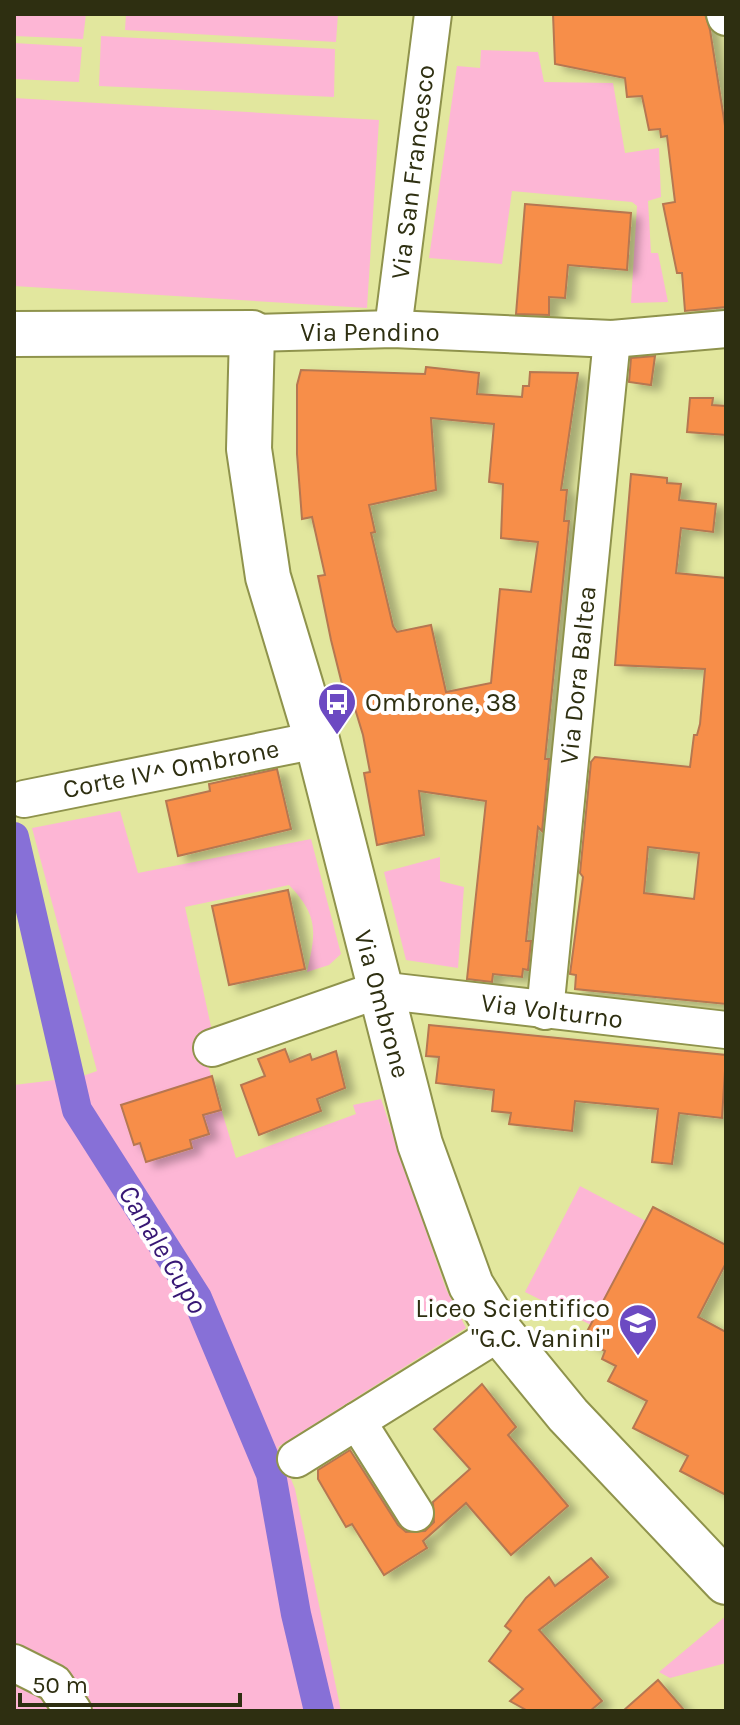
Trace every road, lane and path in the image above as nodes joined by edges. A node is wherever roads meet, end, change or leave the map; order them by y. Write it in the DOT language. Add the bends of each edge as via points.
graph roads {
  1 [pos="433,14"];
  2 [pos="393,329"];
  3 [pos="726,329"];
  4 [pos="252,333"];
  5 [pos="14,334"];
  6 [pos="612,339"];
  7 [pos="317,740"];
  8 [pos="24,799"];
  9 [pos="378,990"];
  10 [pos="545,1011"];
  11 [pos="726,1030"];
  12 [pos="212,1048"];
  13 [pos="500,1332"];
  14 [pos="357,1421"];
  15 [pos="296,1459"];
  16 [pos="415,1513"];
  17 [pos="726,1582"];
  18 [pos="14,1663"];
  19 [pos="73,1711"];
  1 -- 2 [label="street, Via San Francesco"];
  2 -- 4 [label="street, Via Pendino"];
  2 -- 6 [label="street, Via Pendino"];
  3 -- 6 [label="street, Via Pendino"];
  4 -- 5 [label="street, Via Pendino"];
  4 -- 7 [label="street, Via Ombrone" via="249,449 268,577"];
  6 -- 10 [label="street, Via Dora Baltea"];
  7 -- 8 [label="street, Corte IV^ Ombrone"];
  7 -- 9 [label="street, Via Ombrone"];
  9 -- 10 [label="street, Via Volturno"];
  9 -- 12 [label="street"];
  9 -- 13 [label="street, Via Ombrone" via="420,1144 471,1285"];
  10 -- 11 [label="street, Via Volturno"];
  13 -- 14 [label="street"];
  13 -- 17 [label="street, Via Ombrone" via="568,1415"];
  14 -- 15 [label="street"];
  14 -- 16 [label="street"];
  18 -- 19 [label="street" via="54,1683"];
}
